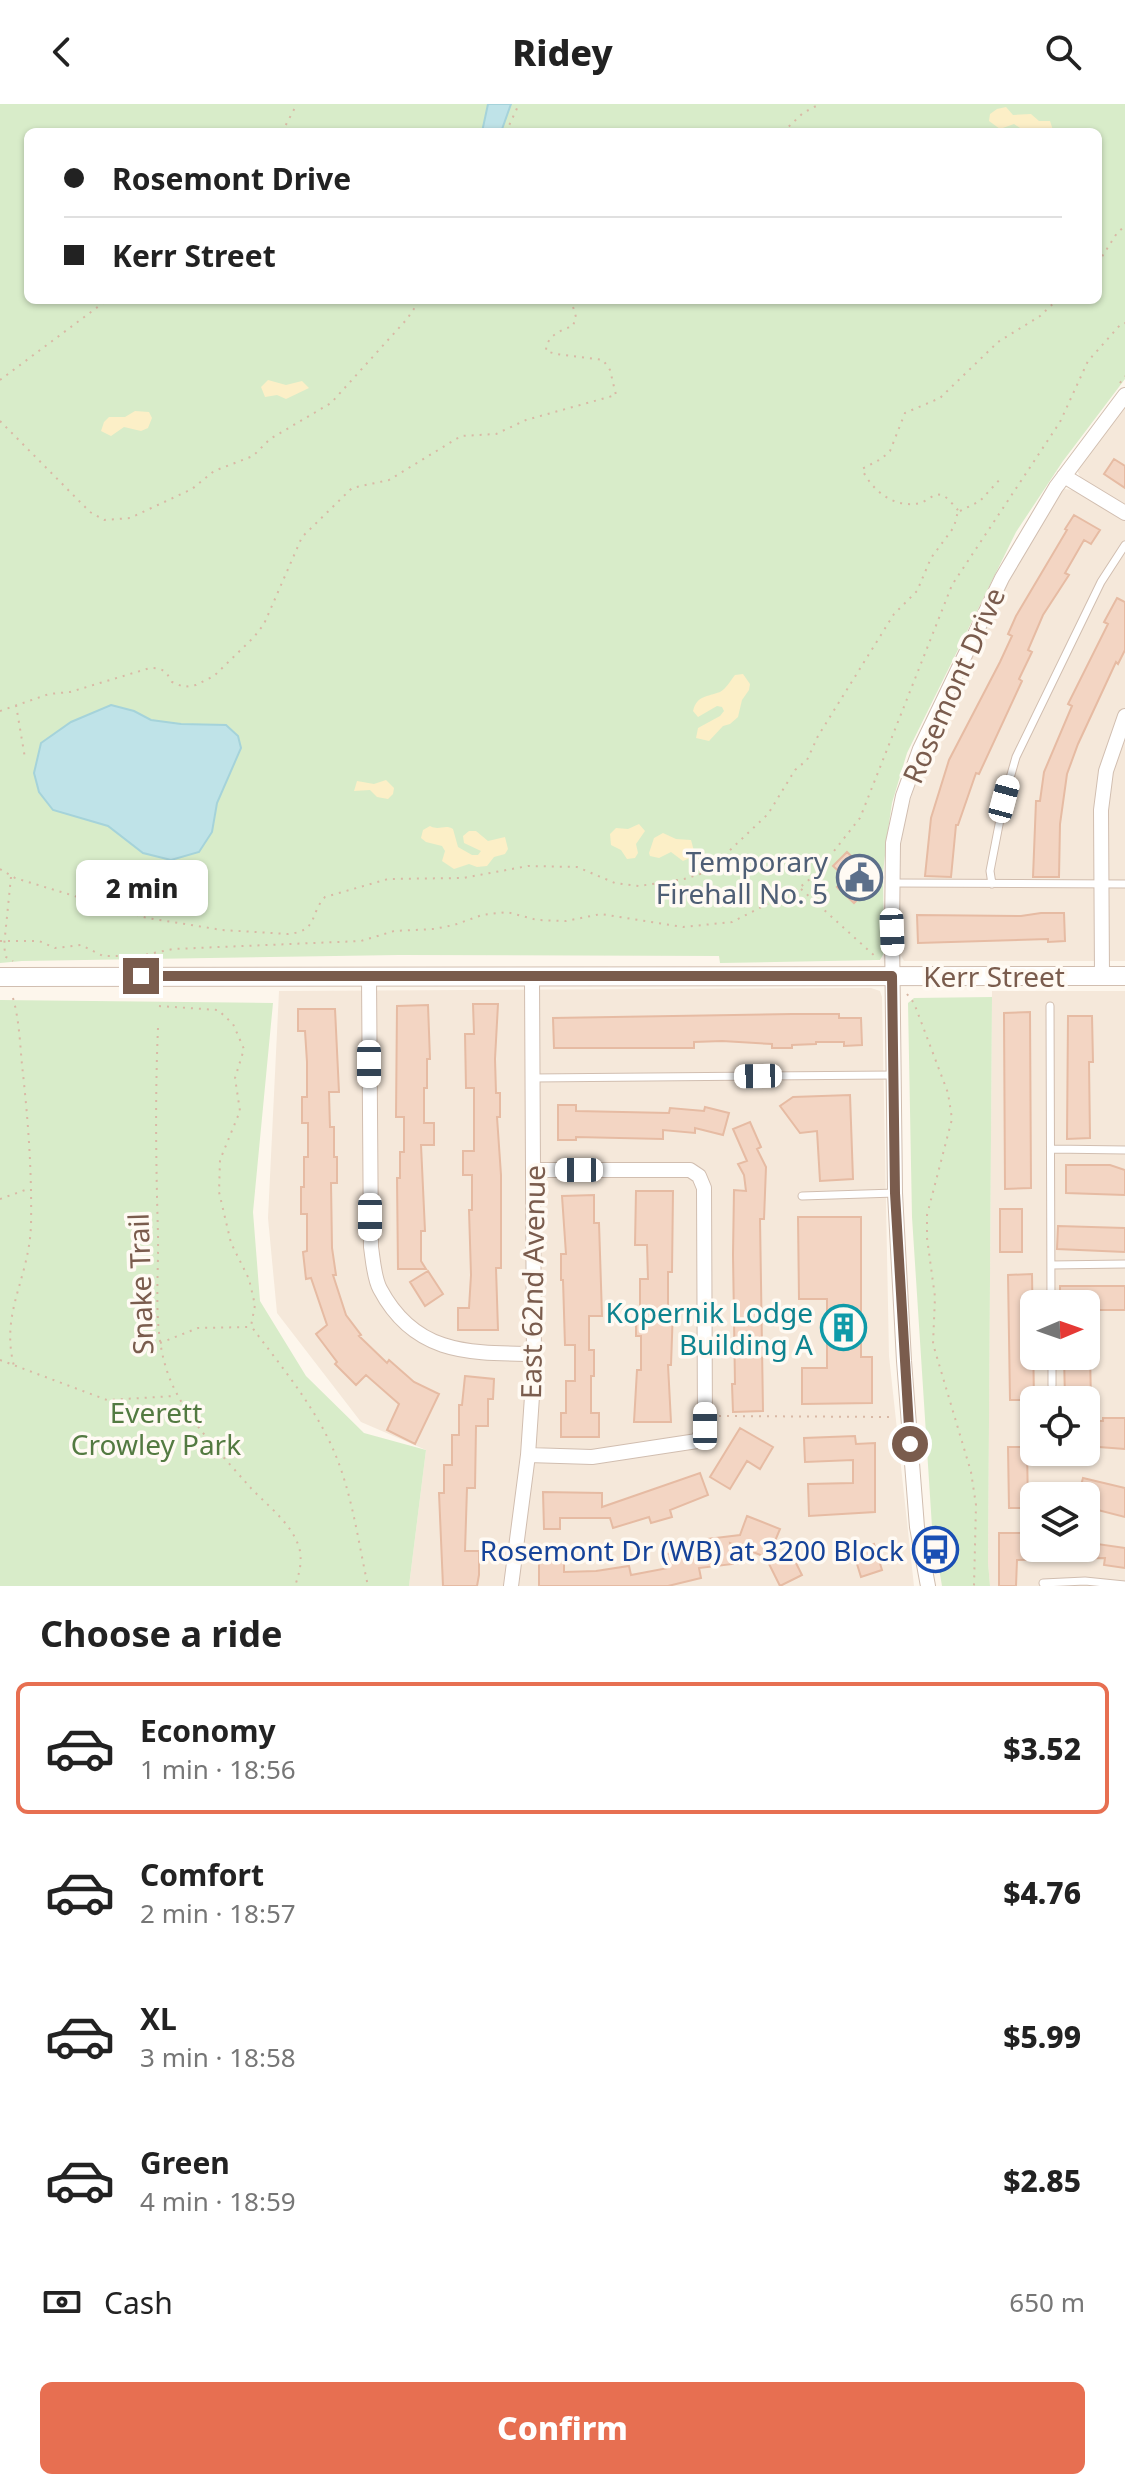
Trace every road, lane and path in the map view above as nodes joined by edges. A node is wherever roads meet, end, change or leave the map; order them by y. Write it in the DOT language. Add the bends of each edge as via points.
graph roads {
  1 [pos="297,104"];
  2 [pos="519,104"];
  3 [pos="820,104"];
  4 [pos="284,128"];
  5 [pos="508,128"];
  6 [pos="787,128"];
  7 [pos="1125,226"];
  8 [pos="1102,257"];
  9 [pos="102,304"];
  10 [pos="417,304"];
  11 [pos="572,304"];
  12 [pos="1053,304"];
  13 [pos="1125,323"];
  14 [pos="0,380"];
  15 [pos="1125,395"];
  16 [pos="0,421"];
  17 [pos="1064,476"];
  18 [pos="1002,477"];
  19 [pos="958,511"];
  20 [pos="1125,513"];
  21 [pos="1125,545"];
  22 [pos="16,705"];
  23 [pos="0,711"];
  24 [pos="1125,716"];
  25 [pos="25,758"];
  26 [pos="0,869"];
  27 [pos="11,875"];
  28 [pos="892,883"];
  29 [pos="992,884"];
  30 [pos="1101,884"];
  31 [pos="1125,884"];
  32 [pos="799,888"];
  33 [pos="2,941"];
  34 [pos="877,958"];
  35 [pos="123,960"];
  36 [pos="141,960"];
  37 [pos="16,963"];
  38 [pos="892,976"];
  39 [pos="1102,976"];
  40 [pos="1125,976"];
  41 [pos="0,977"];
  42 [pos="369,977"];
  43 [pos="532,977"];
  44 [pos="907,994"];
  45 [pos="13,998"];
  46 [pos="159,1006"];
  47 [pos="1050,1006"];
  48 [pos="158,1028"];
  49 [pos="894,1075"];
  50 [pos="533,1078"];
  51 [pos="1052,1149"];
  52 [pos="1125,1150"];
  53 [pos="534,1170"];
  54 [pos="29,1189"];
  55 [pos="895,1193"];
  56 [pos="802,1196"];
  57 [pos="0,1199"];
  58 [pos="1125,1264"];
  59 [pos="1051,1265"];
  60 [pos="1051,1290"];
  61 [pos="8,1303"];
  62 [pos="251,1326"];
  63 [pos="160,1343"];
  64 [pos="4,1348"];
  65 [pos="534,1354"];
  66 [pos="0,1360"];
  67 [pos="14,1366"];
  68 [pos="1052,1370"];
  69 [pos="1052,1385"];
  70 [pos="178,1396"];
  71 [pos="718,1416"];
  72 [pos="892,1417"];
  73 [pos="528,1455"];
  74 [pos="1043,1583"];
  75 [pos="1125,1585"];
  76 [pos="295,1586"];
  77 [pos="368,1586"];
  78 [pos="511,1586"];
  79 [pos="928,1586"];
  80 [pos="974,1586"];
  1 -- 4 [label="path"];
  2 -- 5 [label="path"];
  3 -- 6 [label="path"];
  7 -- 8 [label="path"];
  9 -- 14 [label="path"];
  10 -- 16 [label="path" via="331,403 270,439 253,456 214,471 192,489 130,518 104,520 90,512"];
  11 -- 22 [label="path" via="573,326 551,337 546,351 603,360 616,395 526,420 496,434 461,436 389,480 343,494 302,537 264,624 214,676 184,687 172,682 162,668 150,668"];
  12 -- 19 [label="path" via="998,342 940,398 905,413 890,451 862,469 888,499 905,504 944,496"];
  13 -- 32 [label="path" via="1088,361 1060,422 952,585 860,818"];
  15 -- 17 [label="street, Rosemont Drive"];
  17 -- 20 [label="street"];
  17 -- 28 [label="street, Rosemont Drive" via="1002,578 920,749 893,843"];
  18 -- 19 [label="path" via="980,501"];
  19 -- 27 [label="path" via="917,591 894,614 807,760 768,814 700,876 639,886 615,883 577,867 544,865 463,878 388,879 325,897 311,926 288,934 147,918"];
  21 -- 29 [label="lane" via="1101,582 1016,757 990,871"];
  22 -- 23 [label="path"];
  22 -- 25 [label="path"];
  24 -- 30 [label="street" via="1106,771"];
  26 -- 27 [label="path"];
  27 -- 33 [label="path"];
  28 -- 29 [label="lane"];
  28 -- 38 [label="street, Rosemont Drive"];
  29 -- 30 [label="lane"];
  30 -- 31 [label="lane"];
  30 -- 39 [label="street"];
  32 -- 34 [label="path"];
  32 -- 36 [label="path" via="732,922 683,927 601,914 566,921 507,912 361,941 173,949"];
  33 -- 35 [label="path" via="39,941 55,948 81,945"];
  33 -- 37 [label="path" via="6,957"];
  38 -- 39 [label="street, Kerr Street"];
  38 -- 43 [label="street, Kerr Street"];
  38 -- 49 [label="street, Rosemont Drive"];
  39 -- 40 [label="street, Kerr Street"];
  41 -- 42 [label="street, Kerr Street"];
  42 -- 43 [label="street, Kerr Street"];
  42 -- 65 [label="street" via="371,1247 378,1287 404,1323 436,1344 469,1353"];
  43 -- 50 [label="street, East 62nd Avenue"];
  44 -- 80 [label="path" via="948,1093 952,1119 927,1215 927,1238 935,1297 933,1344 976,1505"];
  45 -- 54 [label="path" via="27,1107"];
  46 -- 62 [label="path" via="218,1010 233,1024 244,1049 235,1078 240,1111 220,1160 219,1192 231,1243 249,1279 255,1305"];
  47 -- 51 [label="lane"];
  48 -- 63 [label="path, Snake Trail"];
  49 -- 50 [label="lane"];
  49 -- 55 [label="street, Rosemont Drive"];
  50 -- 53 [label="street, East 62nd Avenue"];
  51 -- 52 [label="lane"];
  51 -- 59 [label="lane"];
  53 -- 65 [label="street, East 62nd Avenue"];
  53 -- 73 [label="street" via="690,1170 699,1176 704,1188 705,1426 697,1441 592,1457"];
  54 -- 57 [label="path"];
  54 -- 61 [label="path" via="31,1229"];
  55 -- 56 [label="lane"];
  55 -- 79 [label="street, Rosemont Drive" via="917,1527"];
  58 -- 59 [label="lane"];
  59 -- 60 [label="lane"];
  62 -- 63 [label="path" via="198,1328"];
  62 -- 77 [label="path" via="298,1389 332,1449 348,1494"];
  63 -- 70 [label="path, Snake Trail" via="163,1365"];
  64 -- 67 [label="path"];
  65 -- 73 [label="street, East 62nd Avenue"];
  66 -- 67 [label="path"];
  67 -- 70 [label="path" via="107,1400"];
  68 -- 69 [label="lane"];
  70 -- 76 [label="path, Snake Trail" via="292,1532 300,1549"];
  71 -- 72 [label="path"];
  73 -- 78 [label="street, East 62nd Avenue"];
  74 -- 75 [label="lane"];
}
